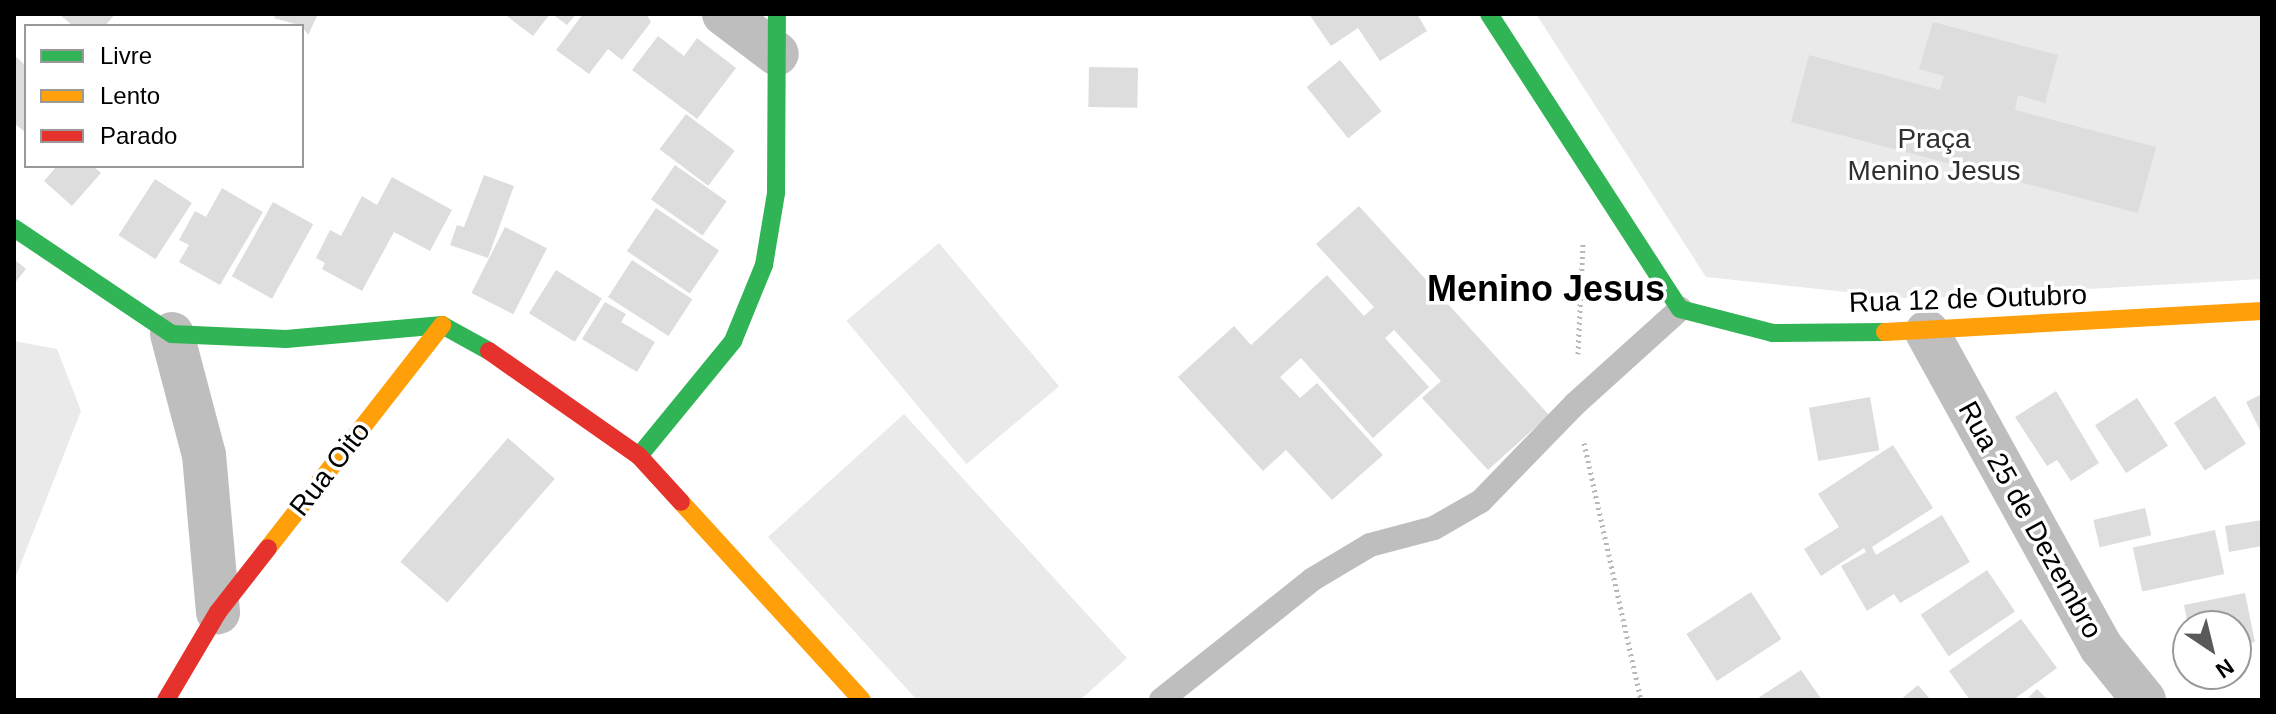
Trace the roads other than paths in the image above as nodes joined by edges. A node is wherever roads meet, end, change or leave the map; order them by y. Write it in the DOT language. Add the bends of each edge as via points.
graph roads {
  1 [pos="724,14"];
  2 [pos="1489,14"];
  3 [pos="777,34"];
  4 [pos="14,228"];
  5 [pos="1680,309"];
  6 [pos="2262,311"];
  7 [pos="442,325"];
  8 [pos="1927,332"];
  9 [pos="172,334"];
  10 [pos="639,456"];
  11 [pos="218,612"];
  12 [pos="166,700"];
  13 [pos="862,700"];
  14 [pos="1161,700"];
  15 [pos="2144,700"];
  1 -- 3 [label="street"];
  2 -- 5 [label="street"];
  3 -- 10 [label="street" via="776,193 764,265 733,341"];
  4 -- 9 [label="street"];
  5 -- 8 [label="street, Rua 12 de Outubro" via="1773,333"];
  5 -- 14 [label="lane" via="1575,404 1481,501 1434,528 1370,545 1313,579"];
  6 -- 8 [label="street, Rua 12 de Outubro"];
  7 -- 9 [label="street" via="286,339"];
  7 -- 10 [label="street" via="501,358"];
  7 -- 11 [label="street, Rua Oito"];
  8 -- 15 [label="street, Rua 25 de Dezembro" via="2101,647"];
  9 -- 11 [label="street" via="204,455"];
  10 -- 13 [label="street"];
  11 -- 12 [label="street, Rua Oito"];
}
